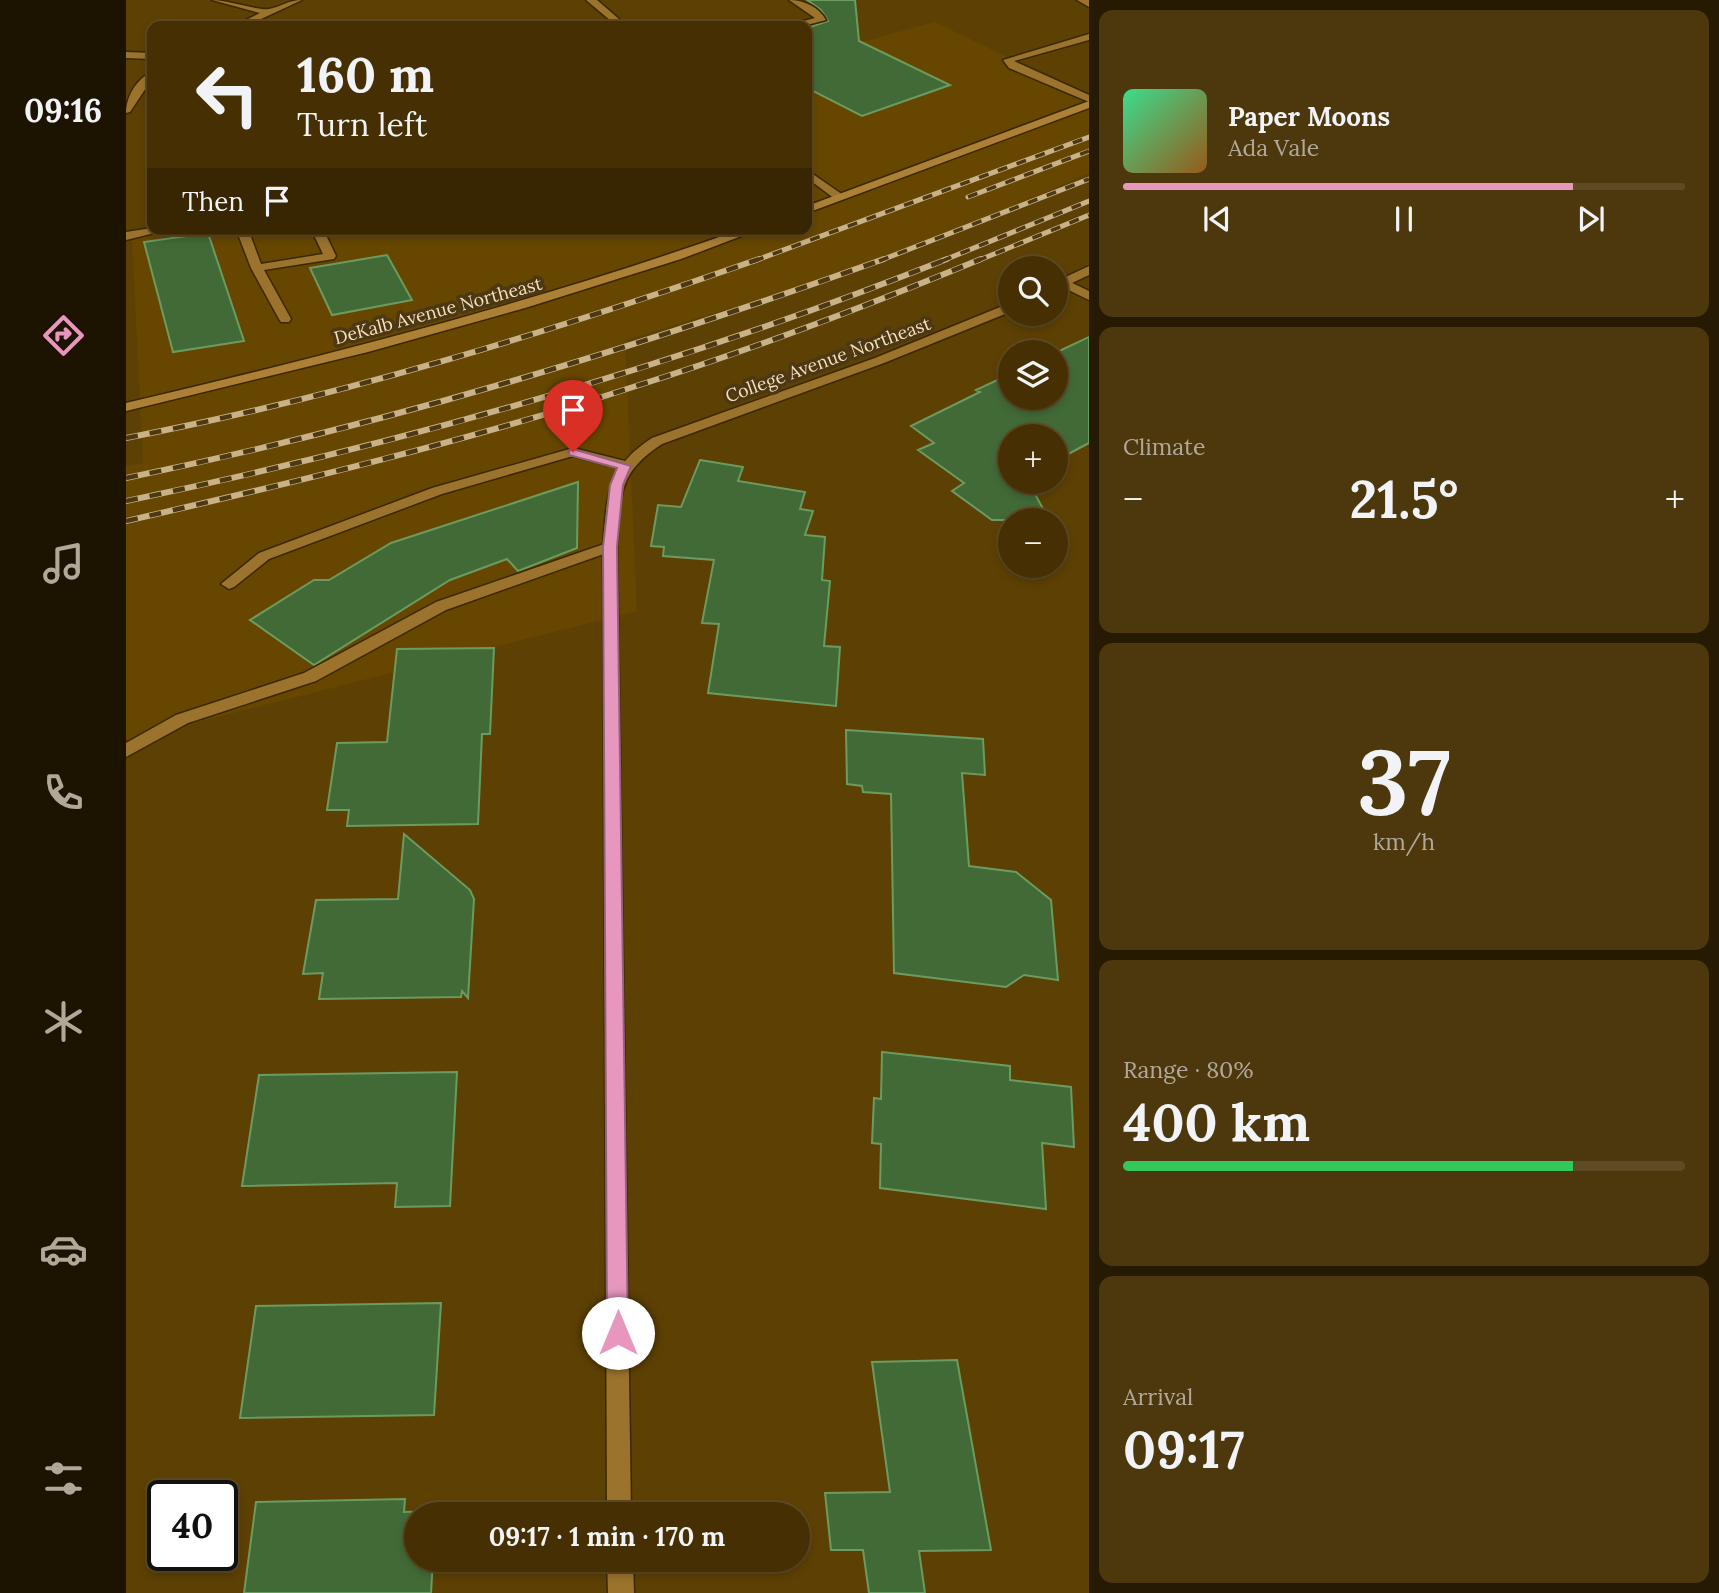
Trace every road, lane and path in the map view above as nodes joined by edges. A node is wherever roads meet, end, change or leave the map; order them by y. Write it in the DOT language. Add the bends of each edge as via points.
graph roads {
  1 [pos="217,0"];
  2 [pos="297,0"];
  3 [pos="591,0"];
  4 [pos="794,0"];
  5 [pos="1082,0"];
  6 [pos="1089,4"];
  7 [pos="270,13"];
  8 [pos="251,21"];
  9 [pos="616,21"];
  10 [pos="812,22"];
  11 [pos="1089,37"];
  12 [pos="126,55"];
  13 [pos="147,56"];
  14 [pos="147,78"];
  15 [pos="1089,102"];
  16 [pos="126,110"];
  17 [pos="812,177"];
  18 [pos="839,197"];
  19 [pos="812,208"];
  20 [pos="147,232"];
  21 [pos="244,235"];
  22 [pos="320,235"];
  23 [pos="736,235"];
  24 [pos="126,236"];
  25 [pos="257,268"];
  26 [pos="1089,270"];
  27 [pos="1068,281"];
  28 [pos="1068,288"];
  29 [pos="1089,296"];
  30 [pos="998,312"];
  31 [pos="285,319"];
  32 [pos="126,407"];
  33 [pos="624,466"];
  34 [pos="610,547"];
  35 [pos="229,584"];
  36 [pos="126,751"];
  37 [pos="619,1502"];
  38 [pos="620,1572"];
  39 [pos="621,1593"];
  1 -- 7 [label="street"];
  2 -- 7 [label="street"];
  3 -- 9 [label="street"];
  4 -- 10 [label="street" via="818,14 821,20"];
  5 -- 6 [label="street"];
  7 -- 8 [label="street"];
  11 -- 15 [label="street" via="1008,60"];
  12 -- 13 [label="street"];
  14 -- 16 [label="street"];
  15 -- 18 [label="main road"];
  17 -- 18 [label="street"];
  18 -- 19 [label="main road"];
  20 -- 24 [label="street"];
  21 -- 25 [label="street"];
  22 -- 25 [label="street" via="330,256"];
  23 -- 32 [label="main road, DeKalb Avenue Northeast" via="422,336"];
  25 -- 31 [label="street"];
  26 -- 27 [label="street"];
  28 -- 29 [label="street"];
  30 -- 33 [label="street, College Avenue Northeast" via="843,375 657,440"];
  33 -- 34 [label="street" via="616,485"];
  33 -- 35 [label="street" via="573,452 437,491 264,556"];
  34 -- 36 [label="street" via="441,606 310,677 182,719"];
  34 -- 37 [label="street"];
  38 -- 39 [label="street"];
}
